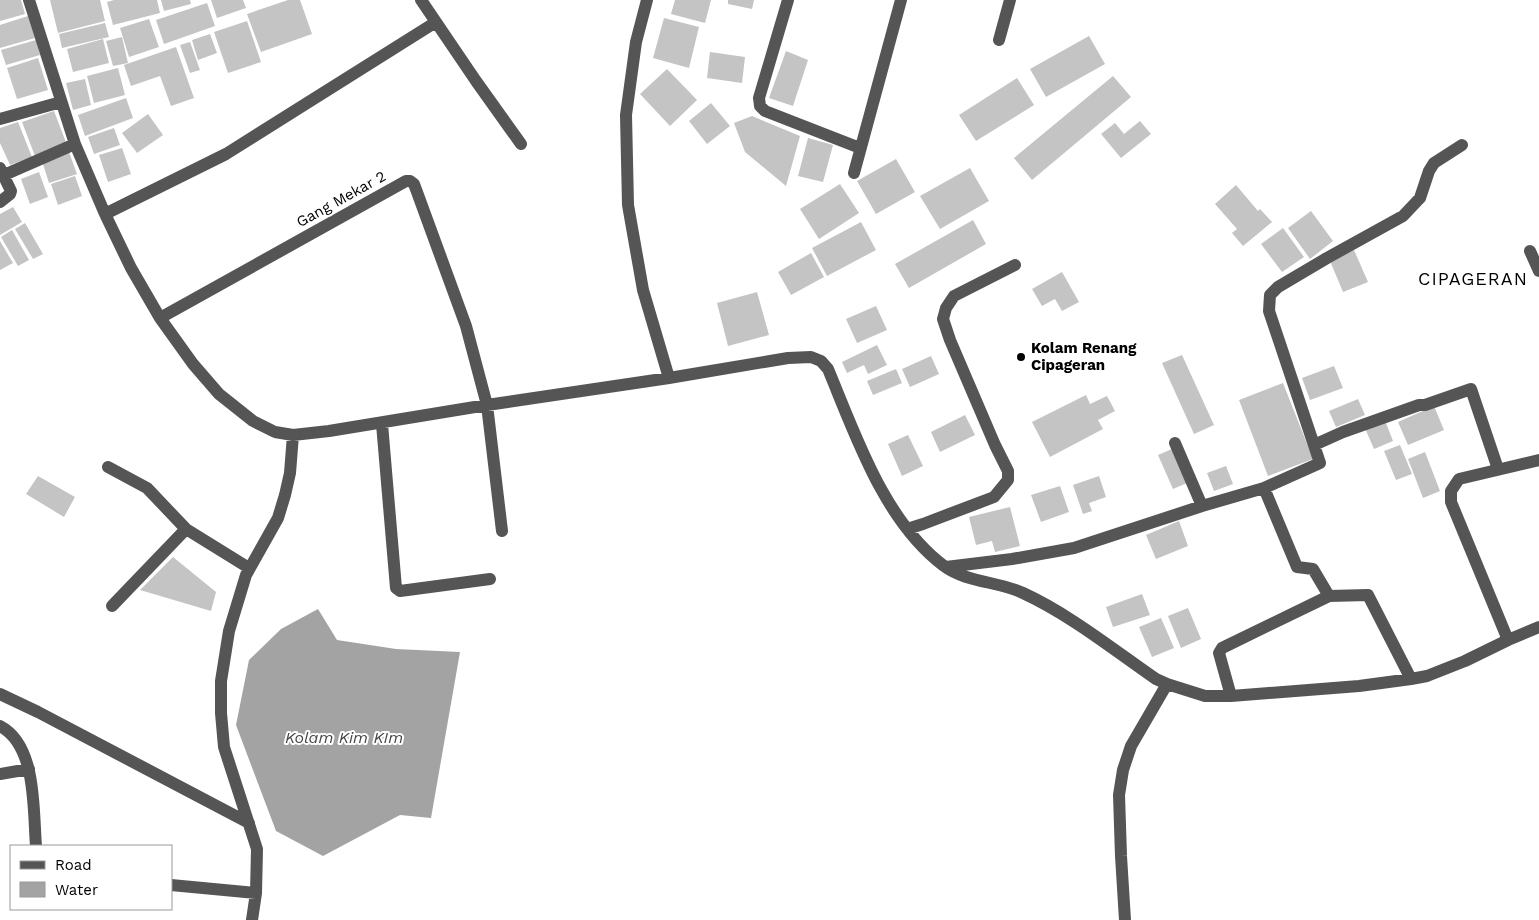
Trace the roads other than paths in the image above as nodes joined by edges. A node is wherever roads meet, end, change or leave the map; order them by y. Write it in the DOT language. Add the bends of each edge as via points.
graph roads {
  1 [pos="29,0"];
  2 [pos="421,0"];
  3 [pos="646,0"];
  4 [pos="788,0"];
  5 [pos="901,0"];
  6 [pos="1010,0"];
  7 [pos="436,22"];
  8 [pos="1000,40"];
  9 [pos="61,102"];
  10 [pos="0,119"];
  11 [pos="76,144"];
  12 [pos="522,144"];
  13 [pos="1462,145"];
  14 [pos="860,148"];
  15 [pos="2,171"];
  16 [pos="854,173"];
  17 [pos="0,202"];
  18 [pos="105,214"];
  19 [pos="1530,251"];
  20 [pos="1014,265"];
  21 [pos="1539,271"];
  22 [pos="160,318"];
  23 [pos="669,378"];
  24 [pos="487,405"];
  25 [pos="382,424"];
  26 [pos="293,435"];
  27 [pos="1175,443"];
  28 [pos="1314,445"];
  29 [pos="1539,460"];
  30 [pos="108,467"];
  31 [pos="1498,469"];
  32 [pos="1264,488"];
  33 [pos="1202,506"];
  34 [pos="186,529"];
  35 [pos="907,529"];
  36 [pos="502,531"];
  37 [pos="946,567"];
  38 [pos="249,568"];
  39 [pos="490,579"];
  40 [pos="1329,596"];
  41 [pos="112,606"];
  42 [pos="1539,627"];
  43 [pos="1508,640"];
  44 [pos="1411,680"];
  45 [pos="1167,684"];
  46 [pos="0,694"];
  47 [pos="1231,696"];
  48 [pos="0,726"];
  49 [pos="29,769"];
  50 [pos="0,774"];
  51 [pos="249,823"];
  52 [pos="36,845"];
  53 [pos="172,885"];
  54 [pos="256,892"];
  55 [pos="252,920"];
  56 [pos="1126,920"];
  1 -- 9 [label="street"];
  2 -- 7 [label="street"];
  3 -- 23 [label="street" via="636,42 626,115 628,205 643,290"];
  4 -- 14 [label="street" via="759,98 760,106 765,111"];
  5 -- 14 [label="street"];
  6 -- 8 [label="street"];
  7 -- 12 [label="street"];
  7 -- 18 [label="street" via="226,154"];
  9 -- 10 [label="street"];
  9 -- 11 [label="street"];
  11 -- 15 [label="street"];
  11 -- 18 [label="street"];
  13 -- 28 [label="street" via="1434,163 1420,198 1403,216 1278,287 1270,295 1268,311"];
  14 -- 16 [label="street"];
  15 -- 17 [label="street" via="11,191"];
  18 -- 22 [label="street"];
  19 -- 21 [label="street"];
  20 -- 35 [label="street" via="954,296 943,319 1008,471 1008,480 994,497"];
  22 -- 24 [label="street, Gang Mekar 2" via="410,181 414,184 466,326"];
  22 -- 26 [label="street" via="219,394 253,421 275,432"];
  23 -- 24 [label="street"];
  23 -- 35 [label="street" via="788,358 811,357 821,361 828,369 858,444"];
  24 -- 25 [label="street"];
  24 -- 36 [label="street"];
  25 -- 26 [label="street"];
  25 -- 39 [label="street" via="396,588 400,591"];
  26 -- 38 [label="street" via="290,473 278,518"];
  27 -- 33 [label="street"];
  28 -- 31 [label="street" via="1343,432 1471,389"];
  28 -- 32 [label="street" via="1320,463"];
  29 -- 31 [label="street"];
  30 -- 34 [label="street" via="148,488"];
  31 -- 43 [label="street" via="1458,479 1451,490 1451,502"];
  32 -- 33 [label="street"];
  32 -- 40 [label="street" via="1297,567 1313,569"];
  33 -- 37 [label="street" via="1074,548"];
  34 -- 38 [label="street"];
  34 -- 41 [label="street"];
  35 -- 37 [label="street"];
  37 -- 45 [label="street" via="975,580 1021,592 1060,613"];
  38 -- 51 [label="street" via="229,632 221,681 224,747"];
  40 -- 44 [label="street" via="1368,595"];
  40 -- 47 [label="street" via="1222,648 1220,653"];
  42 -- 43 [label="street"];
  43 -- 44 [label="street" via="1442,670"];
  44 -- 47 [label="street"];
  45 -- 47 [label="street" via="1205,696"];
  45 -- 56 [label="street" via="1132,746 1123,770 1119,794"];
  46 -- 51 [label="street"];
  48 -- 49 [label="street" via="13,735"];
  49 -- 50 [label="street"];
  49 -- 52 [label="street"];
  51 -- 54 [label="street" via="257,849"];
  53 -- 54 [label="street"];
  54 -- 55 [label="street"];
}
